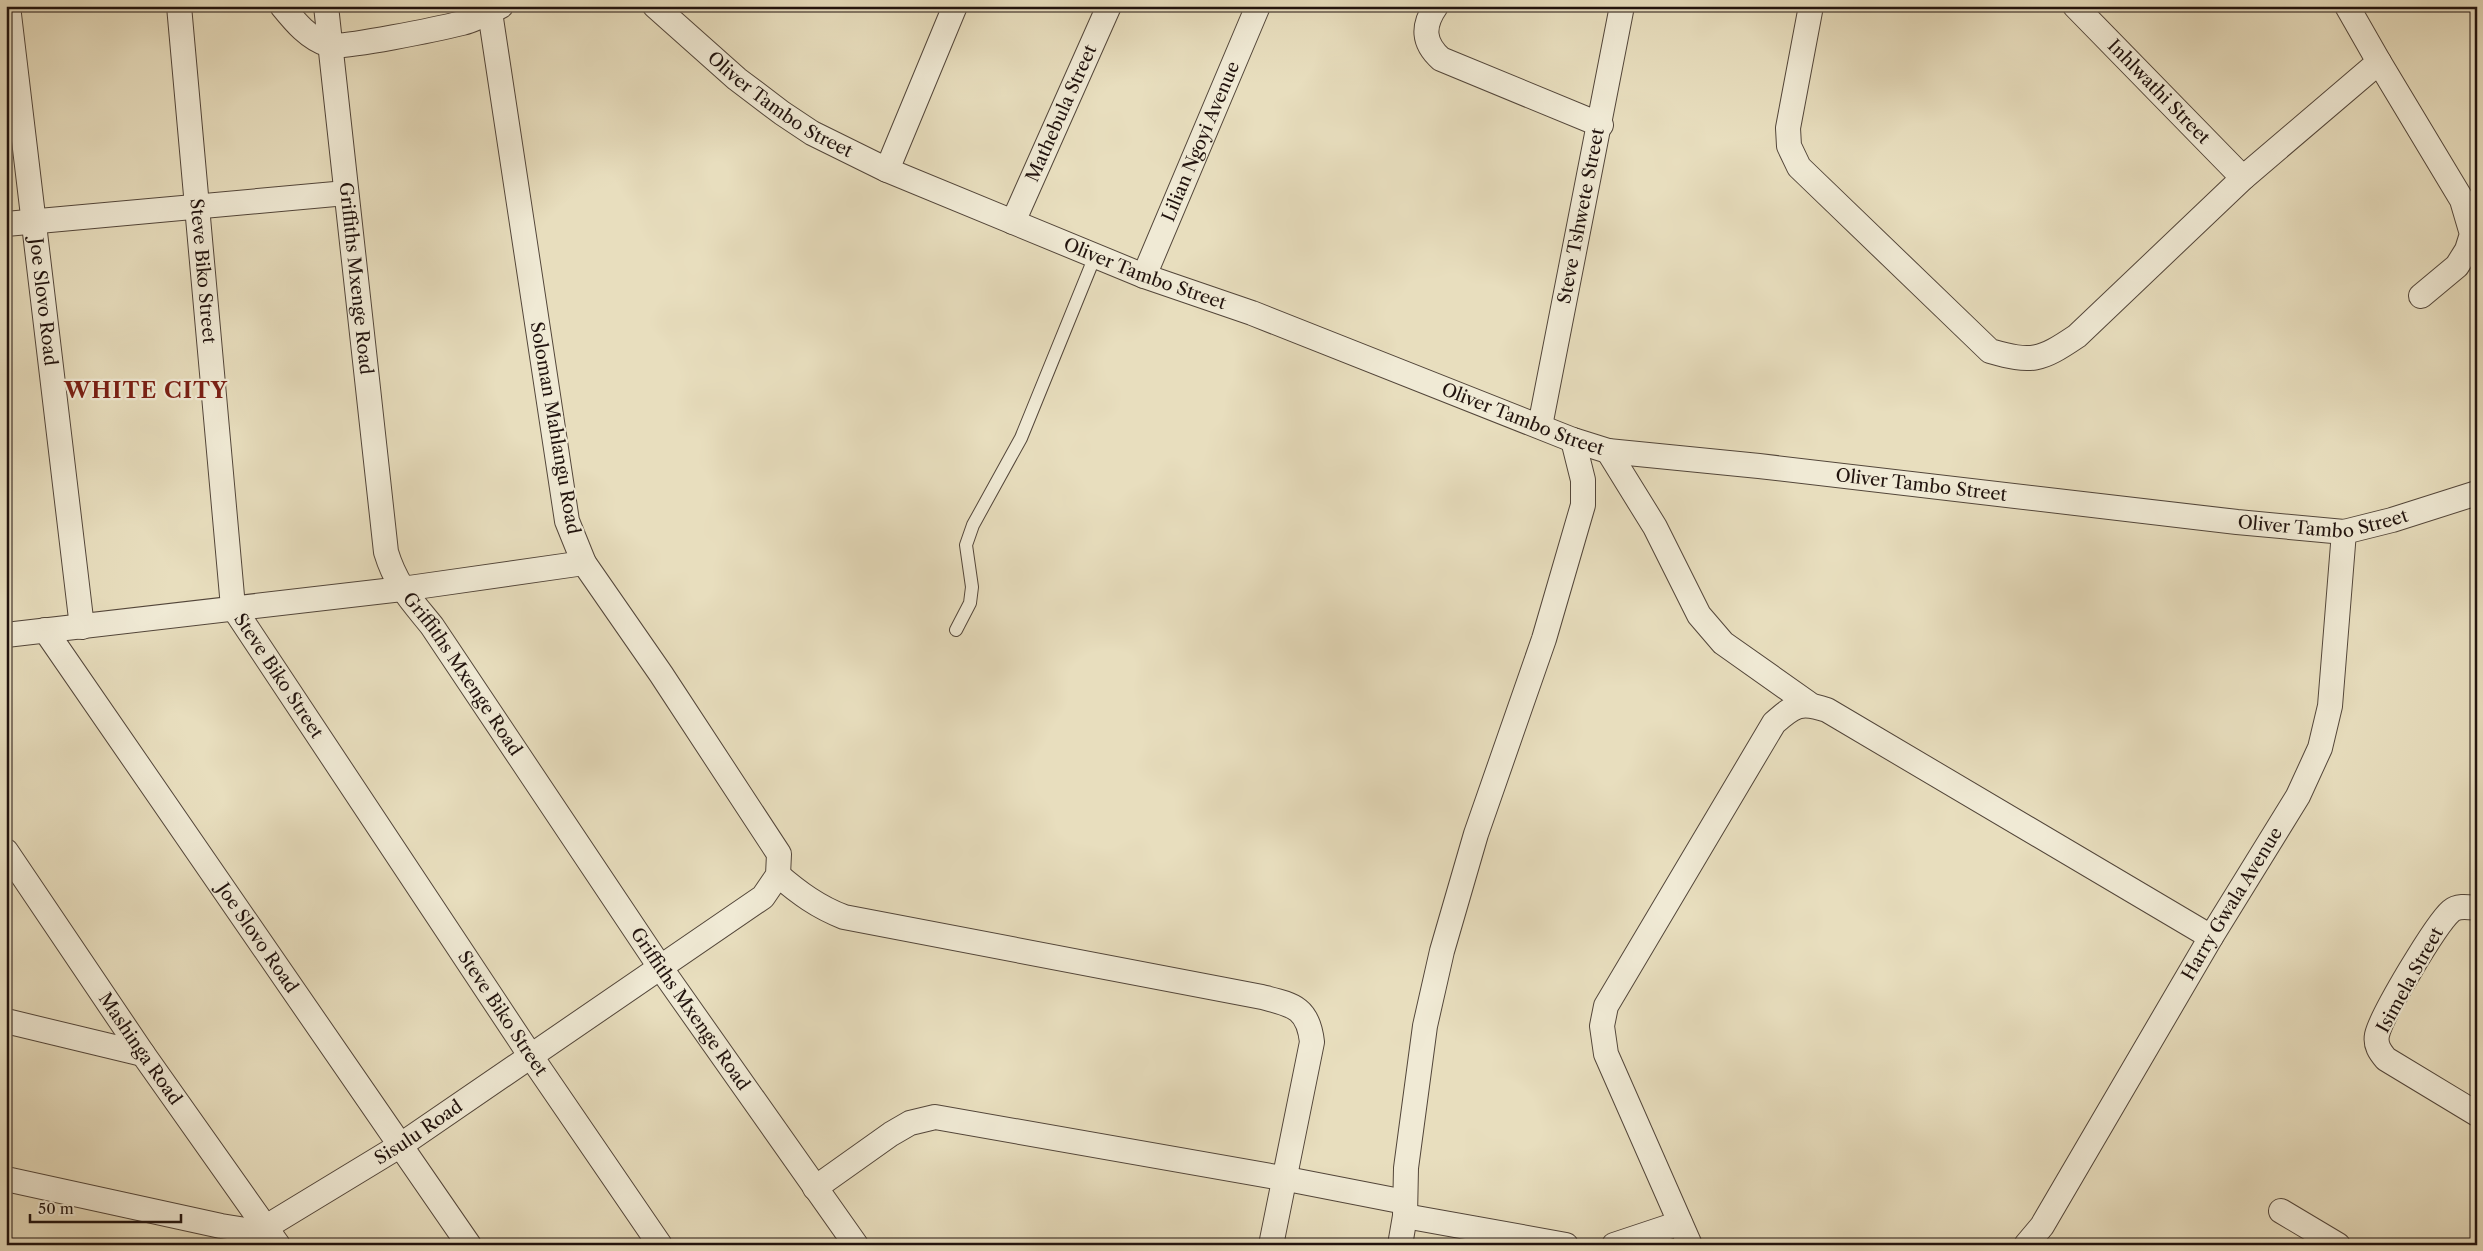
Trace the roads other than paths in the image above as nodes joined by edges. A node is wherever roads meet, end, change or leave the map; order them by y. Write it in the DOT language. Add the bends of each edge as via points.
graph roads {
  1 [pos="8,6"];
  2 [pos="179,6"];
  3 [pos="282,6"];
  4 [pos="326,6"];
  5 [pos="655,6"];
  6 [pos="955,6"];
  7 [pos="1109,6"];
  8 [pos="1258,6"];
  9 [pos="1436,6"];
  10 [pos="1622,6"];
  11 [pos="1811,6"];
  12 [pos="2075,6"];
  13 [pos="2347,6"];
  14 [pos="495,9"];
  15 [pos="330,46"];
  16 [pos="2380,62"];
  17 [pos="1601,125"];
  18 [pos="887,170"];
  19 [pos="2243,178"];
  20 [pos="346,192"];
  21 [pos="196,205"];
  22 [pos="34,220"];
  23 [pos="1013,222"];
  24 [pos="6,224"];
  25 [pos="1095,256"];
  26 [pos="1144,276"];
  27 [pos="2421,296"];
  28 [pos="1540,426"];
  29 [pos="1572,440"];
  30 [pos="1608,450"];
  31 [pos="2477,493"];
  32 [pos="2344,532"];
  33 [pos="584,563"];
  34 [pos="402,589"];
  35 [pos="233,607"];
  36 [pos="82,627"];
  37 [pos="45,630"];
  38 [pos="956,630"];
  39 [pos="6,634"];
  40 [pos="1808,703"];
  41 [pos="9,859"];
  42 [pos="778,875"];
  43 [pos="2477,908"];
  44 [pos="2211,937"];
  45 [pos="660,967"];
  46 [pos="6,1021"];
  47 [pos="143,1054"];
  48 [pos="530,1055"];
  49 [pos="2477,1114"];
  50 [pos="402,1145"];
  51 [pos="1282,1178"];
  52 [pos="6,1179"];
  53 [pos="814,1188"];
  54 [pos="1405,1209"];
  55 [pos="2281,1211"];
  56 [pos="1680,1223"];
  57 [pos="272,1236"];
  58 [pos="469,1245"];
  59 [pos="660,1245"];
  60 [pos="856,1245"];
  61 [pos="1271,1245"];
  62 [pos="1400,1245"];
  63 [pos="1566,1245"];
  64 [pos="1614,1245"];
  65 [pos="1690,1245"];
  66 [pos="2026,1245"];
  67 [pos="2338,1245"];
  1 -- 22 [label="street, Joe Slovo Road"];
  2 -- 21 [label="street, Steve Biko Street"];
  3 -- 15 [label="street" via="310,36"];
  4 -- 15 [label="street, Griffiths Mxenge Road"];
  5 -- 18 [label="street, Oliver Tambo Street" via="737,79 782,113 812,133"];
  6 -- 18 [label="street"];
  7 -- 23 [label="street, Mathebula Street"];
  8 -- 26 [label="street, Lilian Ngoyi Avenue"];
  9 -- 17 [label="street" via="1425,31 1427,42 1441,59"];
  10 -- 17 [label="street, Steve Tshwete Street"];
  11 -- 19 [label="street" via="1788,128 1789,146 1799,167 1990,351 2020,360 2050,354 2077,336"];
  12 -- 19 [label="street, Inhlwathi Street"];
  13 -- 16 [label="street"];
  14 -- 15 [label="street" via="463,23"];
  14 -- 33 [label="street, Soloman Mahlangu Road" via="568,521"];
  15 -- 20 [label="street, Griffiths Mxenge Road"];
  16 -- 19 [label="street"];
  16 -- 27 [label="street" via="2462,200 2472,234 2457,266"];
  17 -- 28 [label="street, Steve Tshwete Street"];
  18 -- 23 [label="street, Oliver Tambo Street"];
  20 -- 21 [label="street"];
  20 -- 34 [label="street, Griffiths Mxenge Road" via="386,552"];
  21 -- 22 [label="street"];
  21 -- 35 [label="street, Steve Biko Street"];
  22 -- 24 [label="street"];
  22 -- 36 [label="street, Joe Slovo Road"];
  23 -- 25 [label="street, Oliver Tambo Street"];
  25 -- 26 [label="street, Oliver Tambo Street"];
  25 -- 38 [label="lane" via="1021,438 973,525 966,545 972,587 970,602"];
  26 -- 28 [label="street, Oliver Tambo Street" via="1252,312"];
  28 -- 29 [label="street, Oliver Tambo Street"];
  29 -- 30 [label="street, Oliver Tambo Street"];
  29 -- 54 [label="street" via="1583,480 1583,505 1544,639 1476,834 1442,951 1425,1026 1406,1168"];
  30 -- 32 [label="street, Oliver Tambo Street"];
  30 -- 40 [label="street" via="1655,527 1698,616 1723,643"];
  31 -- 32 [label="street, Oliver Tambo Street"];
  32 -- 44 [label="street, Harry Gwala Avenue" via="2330,706 2320,748 2298,796"];
  33 -- 34 [label="street"];
  33 -- 42 [label="street, Soloman Mahlangu Road" via="780,854"];
  34 -- 35 [label="street"];
  34 -- 45 [label="street, Griffiths Mxenge Road" via="432,626"];
  35 -- 36 [label="street"];
  35 -- 48 [label="street, Steve Biko Street"];
  36 -- 37 [label="street"];
  37 -- 39 [label="street"];
  37 -- 50 [label="street, Joe Slovo Road"];
  40 -- 44 [label="street" via="1835,715"];
  40 -- 56 [label="street" via="1791,708 1774,723 1606,1006 1602,1026 1606,1054"];
  41 -- 47 [label="street, Mashinga Road"];
  42 -- 45 [label="street, Sisulu Road" via="763,897"];
  42 -- 51 [label="street" via="805,898 844,917 1262,997 1286,1003 1301,1012 1310,1025 1312,1042"];
  43 -- 49 [label="street, Isimela Street" via="2464,906 2452,910 2440,924 2376,1036 2378,1049 2386,1059"];
  44 -- 66 [label="street, Harry Gwala Avenue" via="2042,1226"];
  45 -- 48 [label="street, Sisulu Road"];
  45 -- 53 [label="street, Griffiths Mxenge Road"];
  46 -- 47 [label="street"];
  47 -- 57 [label="street, Mashinga Road"];
  48 -- 50 [label="street, Sisulu Road"];
  48 -- 59 [label="street, Steve Biko Street"];
  50 -- 57 [label="street, Sisulu Road"];
  50 -- 58 [label="street, Joe Slovo Road"];
  51 -- 53 [label="street" via="935,1117 910,1123 891,1134"];
  51 -- 54 [label="street"];
  51 -- 61 [label="street"];
  52 -- 57 [label="street, Sisulu Road"];
  53 -- 60 [label="street, Griffiths Mxenge Road"];
  54 -- 62 [label="street"];
  54 -- 63 [label="street"];
  55 -- 67 [label="street"];
  56 -- 64 [label="street"];
  56 -- 65 [label="street"];
}
